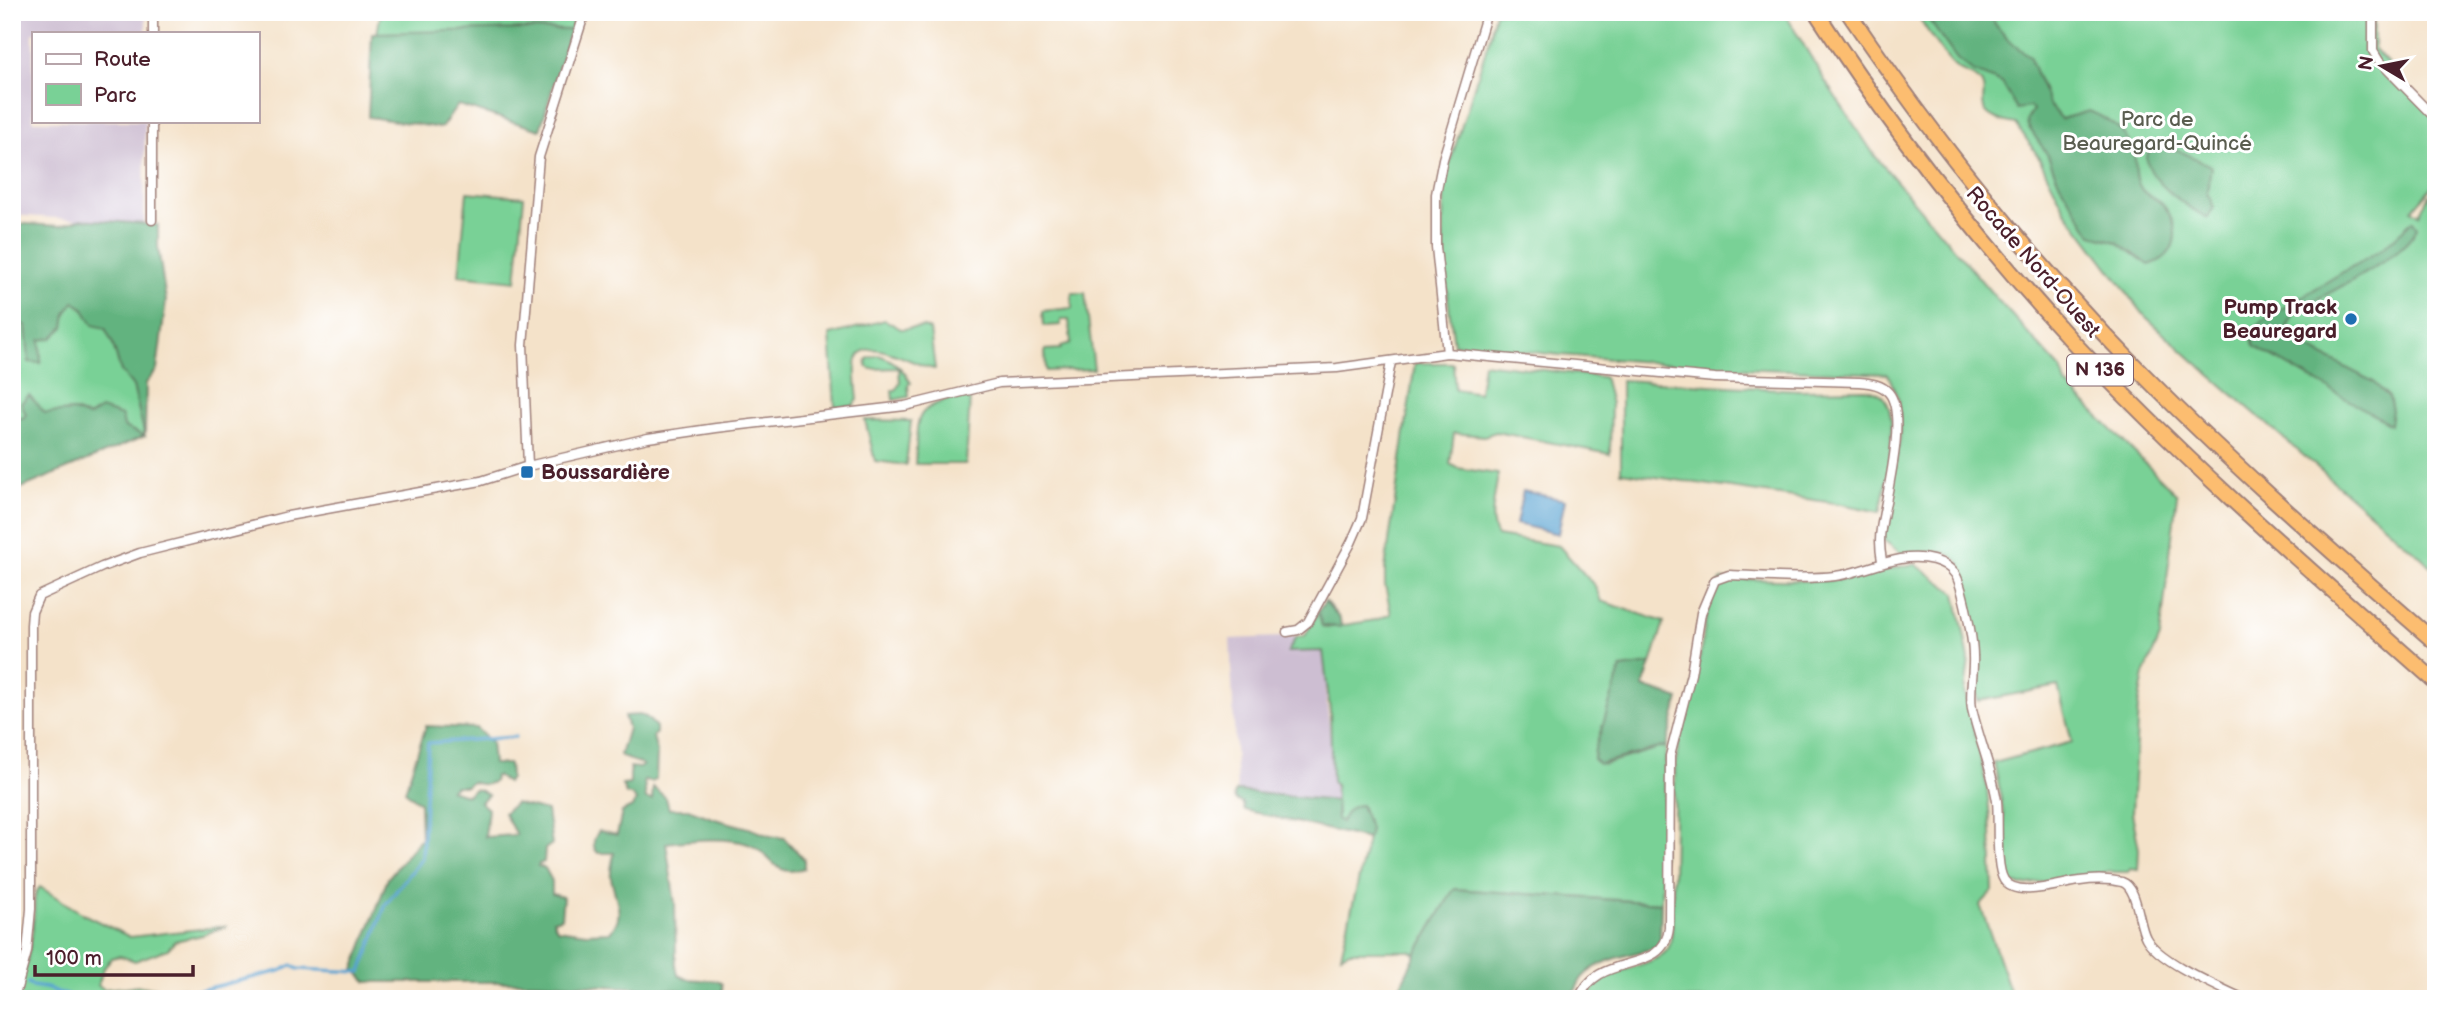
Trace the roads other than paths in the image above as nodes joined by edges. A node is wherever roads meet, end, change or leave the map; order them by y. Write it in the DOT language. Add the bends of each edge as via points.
graph roads {
  1 [pos="153,12"];
  2 [pos="585,12"];
  3 [pos="1487,12"];
  4 [pos="1816,12"];
  5 [pos="1848,12"];
  6 [pos="2373,12"];
  7 [pos="153,32"];
  8 [pos="2436,120"];
  9 [pos="152,122"];
  10 [pos="152,220"];
  11 [pos="1447,353"];
  12 [pos="1391,362"];
  13 [pos="528,467"];
  14 [pos="1882,561"];
  15 [pos="1287,632"];
  16 [pos="2436,643"];
  17 [pos="2436,682"];
  18 [pos="14,999"];
  19 [pos="1579,999"];
  20 [pos="2244,999"];
  1 -- 7 [label="street"];
  2 -- 13 [label="street" via="539,157 523,345"];
  3 -- 11 [label="street" via="1436,194 1436,247"];
  4 -- 17 [label="highway, Rocade Nord-Ouest / N 136" via="1958,209 2074,343 2198,467"];
  5 -- 16 [label="highway, Rocade Nord-Ouest / N 136" via="1950,154 2085,314 2220,449"];
  6 -- 8 [label="street" via="2374,51 2379,61"];
  9 -- 10 [label="street"];
  11 -- 12 [label="street"];
  11 -- 14 [label="street" via="1715,379 1859,382 1881,387 1892,398 1896,426 1881,527"];
  12 -- 13 [label="street" via="999,383 905,406 648,438"];
  12 -- 15 [label="street" via="1358,528 1308,622 1302,629"];
  13 -- 18 [label="street" via="481,481 288,516 170,544 103,566 39,597 31,625 32,909"];
  14 -- 19 [label="street" via="1831,576 1729,575 1714,580 1700,613 1691,674 1670,756 1667,942 1652,956 1593,977"];
  14 -- 20 [label="street" via="1933,560 1950,569 1959,583 1972,647 1971,701 1997,802 2004,881 2024,889 2080,881 2126,884 2152,948"];
}
